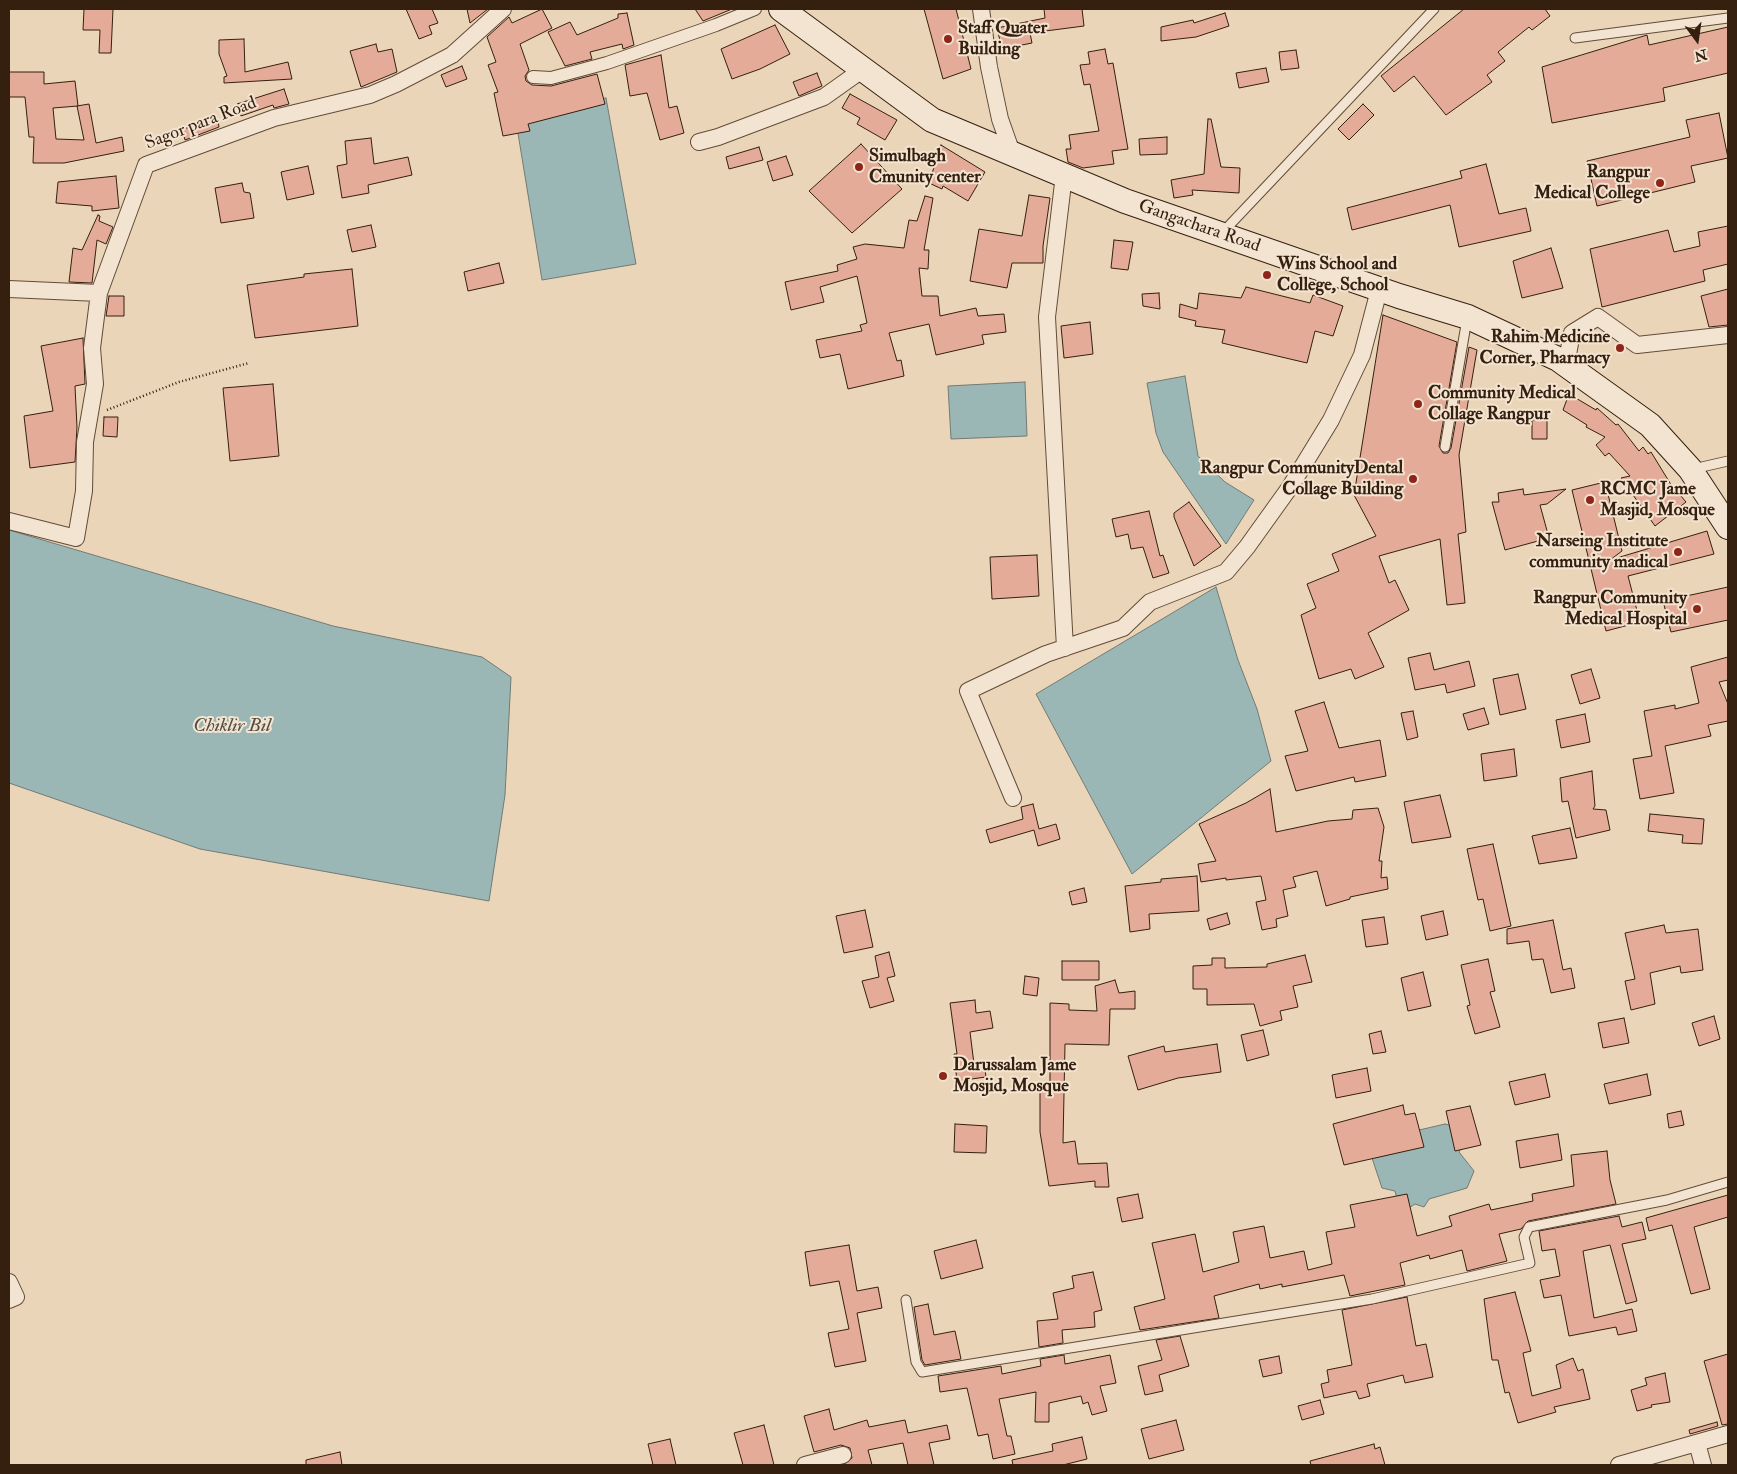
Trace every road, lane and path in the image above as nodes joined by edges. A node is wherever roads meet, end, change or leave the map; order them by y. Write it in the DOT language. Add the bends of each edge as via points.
graph roads {
  1 [pos="503,9"];
  2 [pos="755,9"];
  3 [pos="781,9"];
  4 [pos="981,9"];
  5 [pos="1434,9"];
  6 [pos="1728,18"];
  7 [pos="1575,38"];
  8 [pos="862,70"];
  9 [pos="533,77"];
  10 [pos="699,142"];
  11 [pos="1012,154"];
  12 [pos="1064,175"];
  13 [pos="1221,234"];
  14 [pos="9,289"];
  15 [pos="1379,290"];
  16 [pos="99,294"];
  17 [pos="1468,317"];
  18 [pos="1728,335"];
  19 [pos="249,362"];
  20 [pos="1566,365"];
  21 [pos="91,416"];
  22 [pos="1445,447"];
  23 [pos="1728,461"];
  24 [pos="1690,469"];
  25 [pos="9,521"];
  26 [pos="1728,528"];
  27 [pos="1065,648"];
  28 [pos="1013,798"];
  29 [pos="1728,1182"];
  30 [pos="9,1282"];
  31 [pos="9,1300"];
  32 [pos="906,1300"];
  33 [pos="1728,1434"];
  34 [pos="1696,1443"];
  35 [pos="843,1455"];
  36 [pos="805,1465"];
  37 [pos="1619,1465"];
  38 [pos="1703,1465"];
  1 -- 16 [label="street, Sagor para Road" via="452,55 396,84 360,98 274,118 146,165"];
  2 -- 9 [label="street" via="607,62 551,78"];
  3 -- 8 [label="main road, Gangachara Road"];
  4 -- 11 [label="street" via="1000,119"];
  5 -- 13 [label="lane"];
  6 -- 7 [label="lane"];
  8 -- 10 [label="street" via="824,97"];
  8 -- 11 [label="main road, Gangachara Road" via="932,120"];
  11 -- 12 [label="main road, Gangachara Road"];
  12 -- 13 [label="main road, Gangachara Road" via="1125,201"];
  12 -- 27 [label="street" via="1047,317"];
  13 -- 15 [label="main road, Gangachara Road"];
  14 -- 16 [label="street"];
  15 -- 17 [label="main road, Gangachara Road"];
  15 -- 27 [label="street" via="1362,355 1331,420 1290,487 1226,572 1150,602 1123,628"];
  16 -- 21 [label="street, Sagor para Road" via="92,348 95,384"];
  17 -- 20 [label="main road, Gangachara Road"];
  17 -- 22 [label="lane"];
  18 -- 20 [label="street" via="1638,345 1598,317 1572,333"];
  19 -- 21 [label="path" via="179,382"];
  20 -- 24 [label="main road, Gangachara Road" via="1650,425"];
  21 -- 25 [label="street, Sagor para Road" via="85,442 84,491 76,538"];
  23 -- 24 [label="lane"];
  24 -- 26 [label="main road, Gangachara Road"];
  27 -- 28 [label="street" via="968,691"];
  29 -- 32 [label="lane" via="1667,1200 1529,1227 1524,1237 1530,1262 1521,1265 1372,1299 922,1372 916,1362"];
  30 -- 31 [label="street" via="16,1297"];
  33 -- 34 [label="street"];
  34 -- 37 [label="street"];
  34 -- 38 [label="street"];
  35 -- 36 [label="street"];
}
